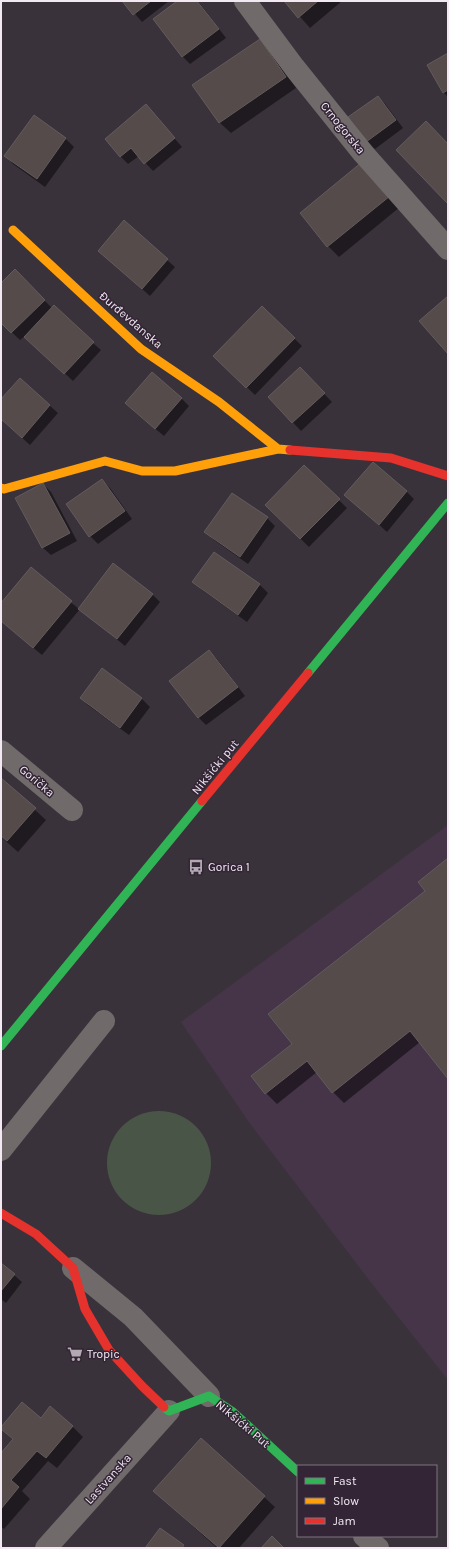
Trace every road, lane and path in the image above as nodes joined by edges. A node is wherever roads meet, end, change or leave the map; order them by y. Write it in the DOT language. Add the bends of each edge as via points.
graph roads {
  1 [pos="245,1"];
  2 [pos="14,230"];
  3 [pos="448,249"];
  4 [pos="278,448"];
  5 [pos="448,476"];
  6 [pos="1,488"];
  7 [pos="448,503"];
  8 [pos="1,751"];
  9 [pos="72,810"];
  10 [pos="104,1021"];
  11 [pos="1,1046"];
  12 [pos="1,1150"];
  13 [pos="1,1213"];
  14 [pos="73,1268"];
  15 [pos="209,1396"];
  16 [pos="169,1411"];
  17 [pos="297,1471"];
  18 [pos="365,1537"];
  19 [pos="46,1548"];
  20 [pos="378,1548"];
  1 -- 3 [label="street, Crnogorska" via="363,153"];
  2 -- 4 [label="street, Đurđevdanska" via="142,349 219,402"];
  4 -- 5 [label="street" via="391,458"];
  4 -- 6 [label="street" via="175,471 142,471 105,461"];
  7 -- 11 [label="street, Nikšićki put"];
  8 -- 9 [label="street, Gorička"];
  10 -- 12 [label="street"];
  13 -- 14 [label="street" via="36,1234"];
  14 -- 15 [label="street" via="133,1317"];
  14 -- 16 [label="street" via="85,1309 109,1350"];
  15 -- 16 [label="street, Nikšićki Put"];
  15 -- 17 [label="street, Nikšićki Put" via="233,1412"];
  16 -- 19 [label="street, Lastvanska"];
  18 -- 20 [label="street"];
}
